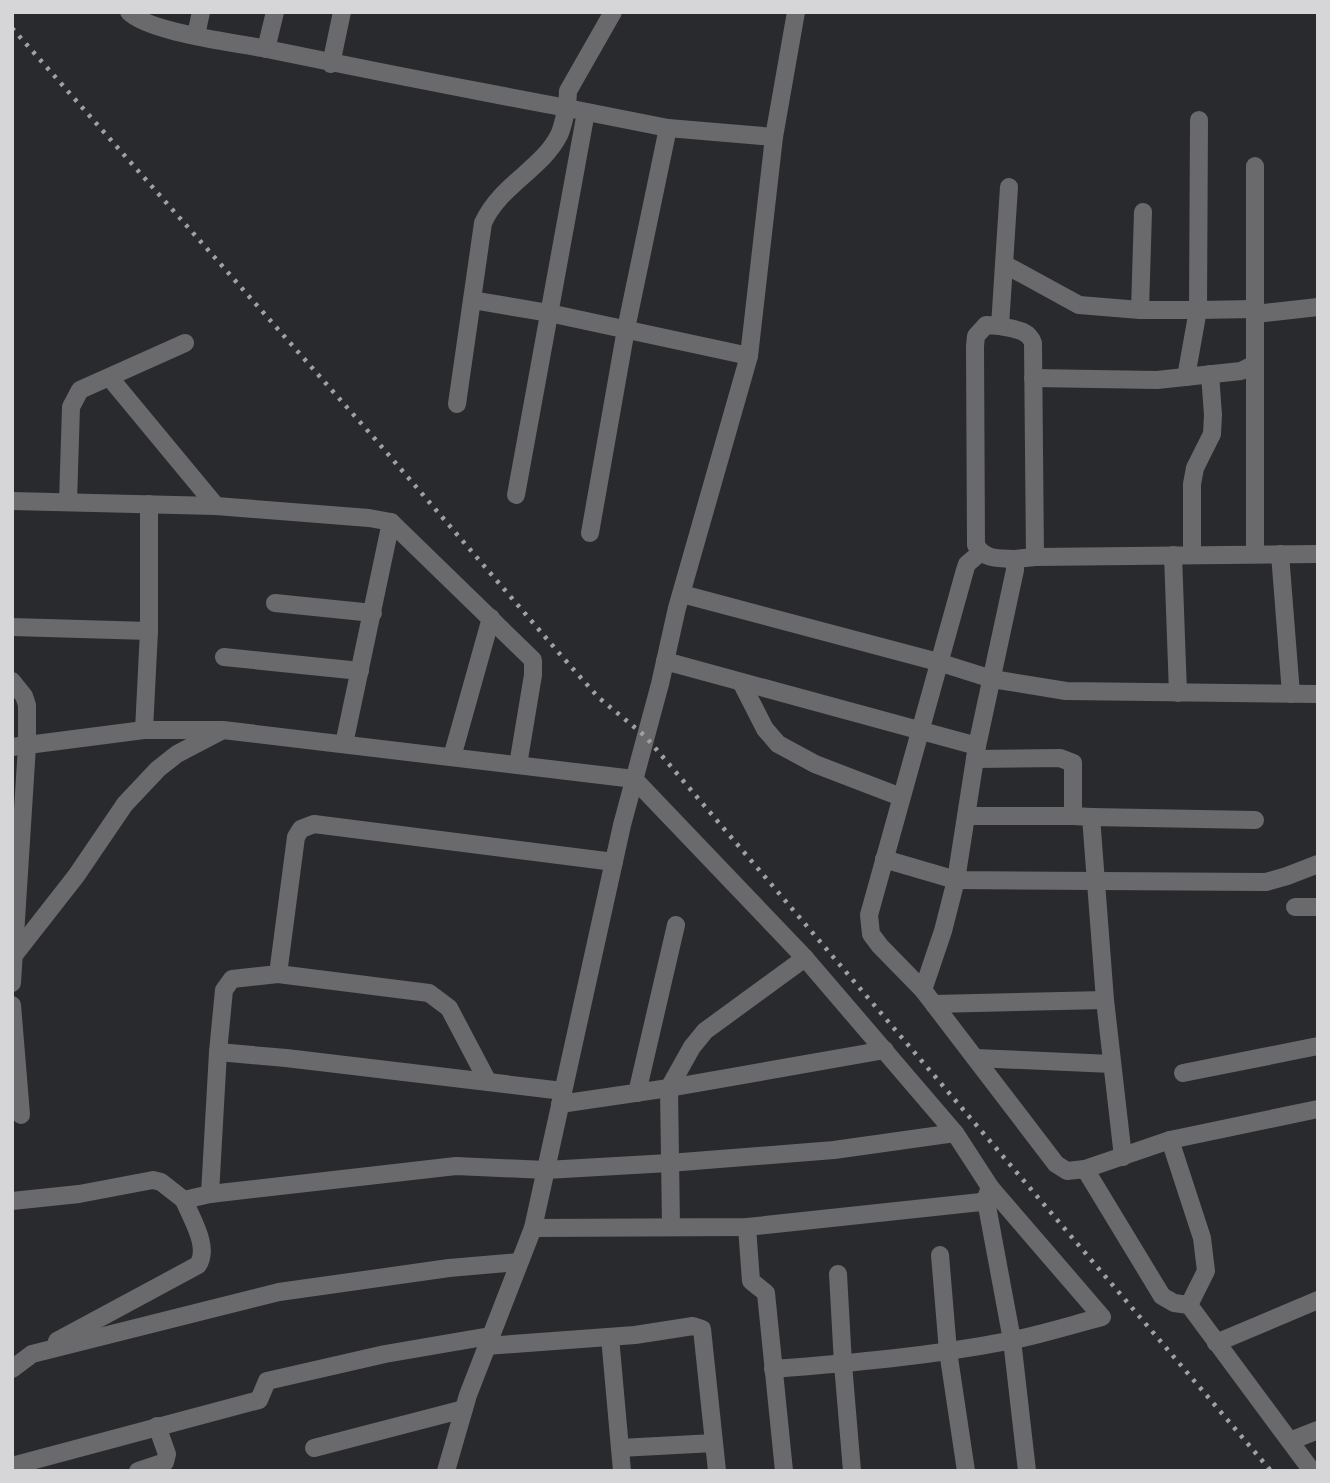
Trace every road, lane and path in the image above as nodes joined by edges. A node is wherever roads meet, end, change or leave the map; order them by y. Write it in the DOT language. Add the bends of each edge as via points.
graph roads {
  1 [pos="129,12"];
  2 [pos="201,12"];
  3 [pos="275,12"];
  4 [pos="342,12"];
  5 [pos="613,12"];
  6 [pos="796,12"];
  7 [pos="195,35"];
  8 [pos="266,49"];
  9 [pos="331,64"];
  10 [pos="567,108"];
  11 [pos="586,112"];
  12 [pos="1199,120"];
  13 [pos="668,128"];
  14 [pos="774,137"];
  15 [pos="1255,166"];
  16 [pos="1009,187"];
  17 [pos="1143,212"];
  18 [pos="1004,264"];
  19 [pos="472,300"];
  20 [pos="1318,307"];
  21 [pos="1140,310"];
  22 [pos="1198,310"];
  23 [pos="1255,312"];
  24 [pos="550,313"];
  25 [pos="1000,326"];
  26 [pos="626,329"];
  27 [pos="186,343"];
  28 [pos="749,356"];
  29 [pos="1255,364"];
  30 [pos="1210,374"];
  31 [pos="1186,377"];
  32 [pos="110,378"];
  33 [pos="1033,378"];
  34 [pos="457,404"];
  35 [pos="516,495"];
  36 [pos="12,501"];
  37 [pos="68,502"];
  38 [pos="149,504"];
  39 [pos="216,506"];
  40 [pos="391,522"];
  41 [pos="590,533"];
  42 [pos="981,553"];
  43 [pos="1255,554"];
  44 [pos="1280,554"];
  45 [pos="1318,554"];
  46 [pos="1173,555"];
  47 [pos="1192,555"];
  48 [pos="1035,557"];
  49 [pos="1015,559"];
  50 [pos="682,594"];
  51 [pos="275,603"];
  52 [pos="373,613"];
  53 [pos="491,618"];
  54 [pos="12,626"];
  55 [pos="149,631"];
  56 [pos="224,657"];
  57 [pos="665,661"];
  58 [pos="938,662"];
  59 [pos="360,671"];
  60 [pos="992,679"];
  61 [pos="12,681"];
  62 [pos="741,682"];
  63 [pos="1178,693"];
  64 [pos="1291,694"];
  65 [pos="1318,694"];
  66 [pos="144,730"];
  67 [pos="222,730"];
  68 [pos="919,732"];
  69 [pos="344,744"];
  70 [pos="20,747"];
  71 [pos="976,753"];
  72 [pos="452,757"];
  73 [pos="518,765"];
  74 [pos="634,779"];
  75 [pos="901,797"];
  76 [pos="967,816"];
  77 [pos="1082,817"];
  78 [pos="1255,820"];
  79 [pos="884,859"];
  80 [pos="614,862"];
  81 [pos="1318,864"];
  82 [pos="956,880"];
  83 [pos="1096,881"];
  84 [pos="1295,907"];
  85 [pos="1318,907"];
  86 [pos="676,925"];
  87 [pos="15,954"];
  88 [pos="805,958"];
  89 [pos="278,974"];
  90 [pos="12,983"];
  91 [pos="929,997"];
  92 [pos="1105,1000"];
  93 [pos="12,1005"];
  94 [pos="1318,1046"];
  95 [pos="884,1050"];
  96 [pos="218,1052"];
  97 [pos="975,1058"];
  98 [pos="1112,1064"];
  99 [pos="1183,1073"];
  100 [pos="15,1078"];
  101 [pos="488,1082"];
  102 [pos="669,1088"];
  103 [pos="637,1093"];
  104 [pos="561,1098"];
  105 [pos="1318,1109"];
  106 [pos="21,1115"];
  107 [pos="955,1133"];
  108 [pos="1170,1140"];
  109 [pos="1123,1157"];
  110 [pos="669,1163"];
  111 [pos="1085,1169"];
  112 [pos="546,1170"];
  113 [pos="210,1194"];
  114 [pos="987,1196"];
  115 [pos="184,1199"];
  116 [pos="12,1201"];
  117 [pos="671,1227"];
  118 [pos="747,1227"];
  119 [pos="533,1228"];
  120 [pos="940,1255"];
  121 [pos="519,1262"];
  122 [pos="838,1273"];
  123 [pos="1318,1300"];
  124 [pos="1189,1305"];
  125 [pos="610,1337"];
  126 [pos="1012,1340"];
  127 [pos="488,1341"];
  128 [pos="1216,1343"];
  129 [pos="948,1351"];
  130 [pos="32,1354"];
  131 [pos="843,1364"];
  132 [pos="12,1368"];
  133 [pos="774,1369"];
  134 [pos="464,1409"];
  135 [pos="157,1426"];
  136 [pos="1318,1430"];
  137 [pos="1290,1441"];
  138 [pos="714,1443"];
  139 [pos="314,1448"];
  140 [pos="620,1448"];
  141 [pos="12,1466"];
  142 [pos="138,1471"];
  143 [pos="446,1471"];
  144 [pos="622,1471"];
  145 [pos="717,1471"];
  146 [pos="784,1471"];
  147 [pos="852,1471"];
  148 [pos="966,1471"];
  149 [pos="1027,1471"];
  150 [pos="1312,1471"];
  1 -- 7 [label="street" via="139,21"];
  2 -- 7 [label="street"];
  3 -- 8 [label="street"];
  4 -- 9 [label="street"];
  5 -- 10 [label="street" via="568,91"];
  6 -- 14 [label="street"];
  7 -- 8 [label="street"];
  8 -- 9 [label="street"];
  9 -- 10 [label="street"];
  10 -- 11 [label="street"];
  10 -- 19 [label="street" via="558,136 489,211"];
  11 -- 13 [label="street"];
  11 -- 24 [label="street"];
  12 -- 22 [label="street"];
  13 -- 14 [label="street"];
  13 -- 26 [label="street"];
  14 -- 28 [label="street"];
  15 -- 23 [label="street"];
  16 -- 18 [label="street"];
  17 -- 21 [label="street"];
  18 -- 21 [label="street" via="1079,305"];
  18 -- 25 [label="street"];
  19 -- 24 [label="street"];
  19 -- 34 [label="street"];
  20 -- 23 [label="street"];
  21 -- 22 [label="street"];
  22 -- 23 [label="street"];
  22 -- 31 [label="street"];
  23 -- 29 [label="street"];
  24 -- 26 [label="street"];
  24 -- 35 [label="street"];
  25 -- 33 [label="street" via="1029,335"];
  25 -- 42 [label="street" via="986,325 976,336 975,346 976,545"];
  26 -- 28 [label="street"];
  26 -- 41 [label="street"];
  27 -- 32 [label="street"];
  28 -- 50 [label="street"];
  29 -- 30 [label="street" via="1241,371"];
  29 -- 43 [label="street"];
  30 -- 31 [label="street"];
  30 -- 47 [label="street" via="1212,434 1192,484"];
  31 -- 33 [label="street"];
  32 -- 37 [label="street" via="79,390 73,400"];
  32 -- 39 [label="street"];
  33 -- 48 [label="street"];
  36 -- 37 [label="street"];
  37 -- 38 [label="street"];
  38 -- 39 [label="street"];
  38 -- 55 [label="street"];
  39 -- 40 [label="street"];
  40 -- 52 [label="street"];
  40 -- 53 [label="street"];
  42 -- 49 [label="street"];
  42 -- 58 [label="street" via="965,570"];
  43 -- 44 [label="street"];
  43 -- 47 [label="street"];
  44 -- 45 [label="street"];
  44 -- 64 [label="street"];
  46 -- 47 [label="street"];
  46 -- 48 [label="street"];
  46 -- 63 [label="street"];
  48 -- 49 [label="street"];
  49 -- 60 [label="street"];
  50 -- 57 [label="street"];
  50 -- 58 [label="street"];
  51 -- 52 [label="street"];
  52 -- 59 [label="street"];
  53 -- 72 [label="street"];
  53 -- 73 [label="street" via="533,660"];
  54 -- 55 [label="street"];
  55 -- 66 [label="street"];
  56 -- 59 [label="street"];
  57 -- 62 [label="street"];
  57 -- 74 [label="street"];
  58 -- 60 [label="street"];
  58 -- 68 [label="street"];
  59 -- 69 [label="street"];
  60 -- 63 [label="street" via="1066,691"];
  60 -- 71 [label="street"];
  61 -- 70 [label="street" via="27,705"];
  62 -- 68 [label="street"];
  62 -- 75 [label="street" via="778,744 815,764"];
  63 -- 64 [label="street"];
  64 -- 65 [label="street"];
  66 -- 67 [label="street"];
  66 -- 70 [label="street"];
  67 -- 69 [label="street"];
  67 -- 87 [label="street" via="177,754 125,804"];
  68 -- 71 [label="street"];
  68 -- 75 [label="street"];
  69 -- 72 [label="street"];
  70 -- 87 [label="street"];
  71 -- 76 [label="street"];
  71 -- 77 [label="street" via="1060,758 1073,763"];
  72 -- 73 [label="street"];
  73 -- 74 [label="street"];
  74 -- 80 [label="street"];
  74 -- 88 [label="street"];
  75 -- 79 [label="street"];
  76 -- 77 [label="street"];
  76 -- 82 [label="street"];
  77 -- 78 [label="street"];
  77 -- 83 [label="street"];
  79 -- 82 [label="street"];
  79 -- 91 [label="street" via="869,915 872,934"];
  80 -- 89 [label="street" via="314,824 296,836"];
  80 -- 104 [label="street"];
  81 -- 83 [label="street" via="1266,882"];
  82 -- 83 [label="street"];
  82 -- 91 [label="street"];
  83 -- 92 [label="street"];
  84 -- 85 [label="street"];
  86 -- 103 [label="street"];
  87 -- 90 [label="street"];
  88 -- 95 [label="street"];
  88 -- 102 [label="street" via="705,1031"];
  89 -- 96 [label="street" via="229,982 224,990"];
  89 -- 101 [label="street" via="429,993 449,1008"];
  91 -- 92 [label="street"];
  91 -- 97 [label="street"];
  92 -- 98 [label="street"];
  93 -- 100 [label="street"];
  94 -- 99 [label="street"];
  95 -- 102 [label="street"];
  95 -- 107 [label="street"];
  96 -- 101 [label="street"];
  96 -- 113 [label="street"];
  97 -- 98 [label="street"];
  97 -- 111 [label="street" via="1056,1164 1067,1171"];
  98 -- 109 [label="street"];
  100 -- 106 [label="street"];
  101 -- 104 [label="street"];
  102 -- 103 [label="street"];
  102 -- 110 [label="street"];
  103 -- 104 [label="street"];
  104 -- 112 [label="street"];
  105 -- 108 [label="street"];
  107 -- 110 [label="street" via="834,1150"];
  107 -- 114 [label="street"];
  108 -- 109 [label="street"];
  108 -- 124 [label="street" via="1202,1238 1206,1271"];
  109 -- 111 [label="street"];
  110 -- 112 [label="street"];
  110 -- 117 [label="street"];
  111 -- 124 [label="street" via="1162,1296"];
  112 -- 113 [label="street" via="456,1166"];
  112 -- 119 [label="street"];
  113 -- 115 [label="street"];
  114 -- 118 [label="street" via="975,1202"];
  114 -- 126 [label="street"];
  114 -- 126 [label="street" via="1102,1317"];
  115 -- 116 [label="street" via="153,1180"];
  115 -- 130 [label="street" via="202,1248 198,1265"];
  117 -- 118 [label="street"];
  117 -- 119 [label="street"];
  118 -- 133 [label="street" via="751,1281 766,1293"];
  119 -- 121 [label="street"];
  120 -- 129 [label="street"];
  121 -- 127 [label="street"];
  121 -- 130 [label="street" via="279,1292"];
  122 -- 131 [label="street"];
  123 -- 128 [label="street"];
  124 -- 128 [label="street"];
  125 -- 127 [label="street"];
  125 -- 138 [label="street" via="693,1326 702,1329"];
  125 -- 140 [label="street"];
  126 -- 129 [label="street"];
  126 -- 149 [label="street"];
  127 -- 134 [label="street"];
  127 -- 135 [label="street" via="385,1354 267,1381 259,1399"];
  128 -- 137 [label="street"];
  129 -- 131 [label="street"];
  129 -- 148 [label="street"];
  130 -- 132 [label="street"];
  131 -- 133 [label="street"];
  131 -- 147 [label="street"];
  133 -- 146 [label="street"];
  134 -- 139 [label="street"];
  134 -- 143 [label="street"];
  135 -- 141 [label="street"];
  135 -- 142 [label="street" via="167,1454 165,1462"];
  136 -- 137 [label="street"];
  137 -- 150 [label="street"];
  138 -- 140 [label="street"];
  138 -- 145 [label="street"];
  140 -- 144 [label="street"];
}
